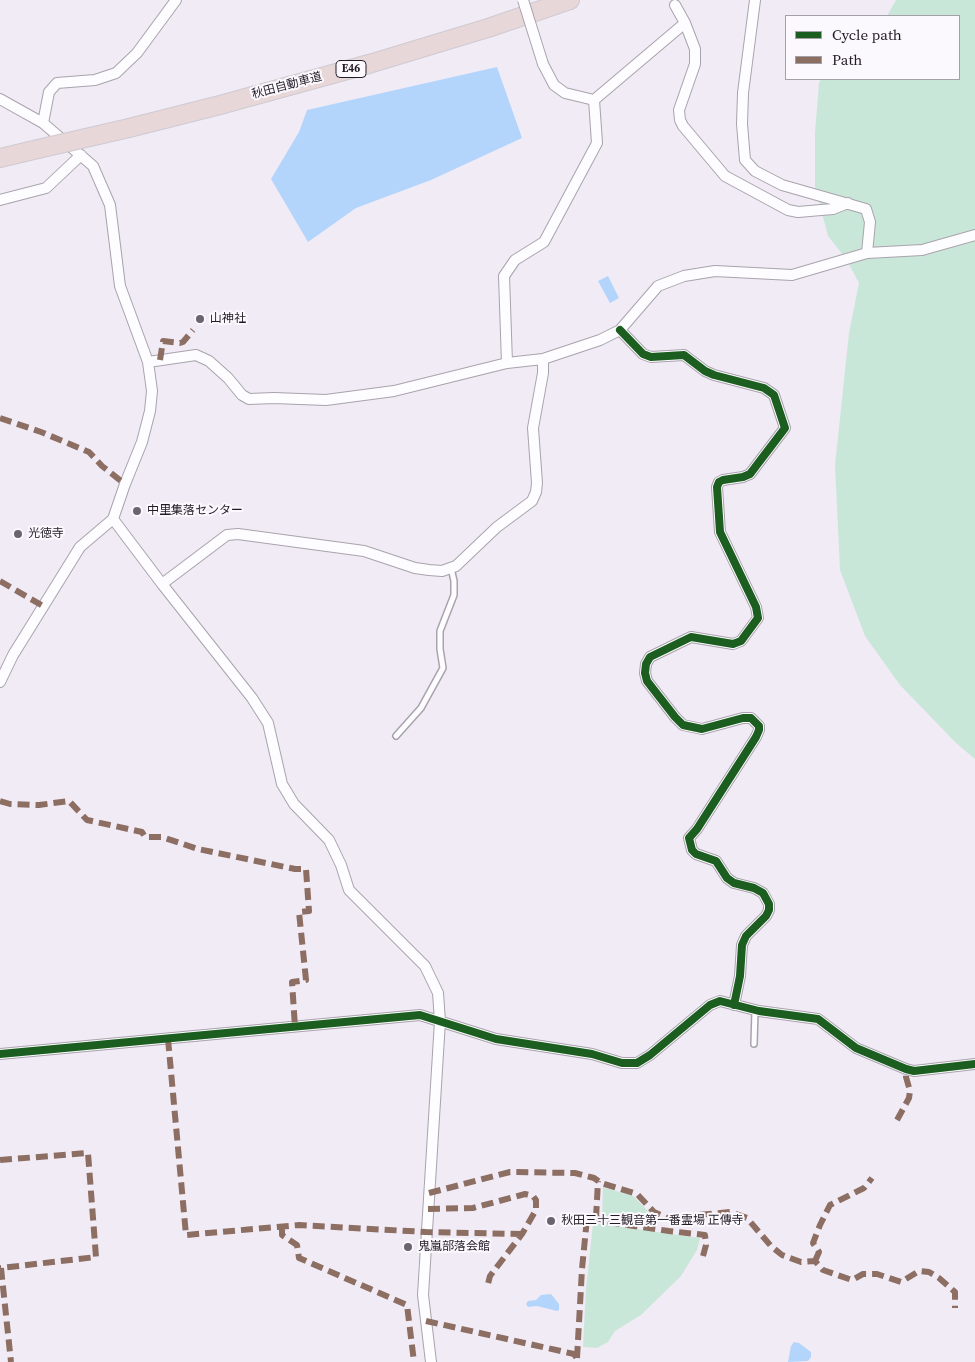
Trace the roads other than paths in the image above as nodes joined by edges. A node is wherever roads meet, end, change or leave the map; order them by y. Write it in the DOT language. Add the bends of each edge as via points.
graph roads {
  1 [pos="176,0"];
  2 [pos="523,0"];
  3 [pos="570,0"];
  4 [pos="755,0"];
  5 [pos="675,5"];
  6 [pos="685,24"];
  7 [pos="0,99"];
  8 [pos="594,100"];
  9 [pos="43,123"];
  10 [pos="81,155"];
  11 [pos="0,158"];
  12 [pos="0,200"];
  13 [pos="848,203"];
  14 [pos="975,235"];
  15 [pos="867,254"];
  16 [pos="620,330"];
  17 [pos="543,358"];
  18 [pos="148,362"];
  19 [pos="508,363"];
  20 [pos="113,518"];
  21 [pos="451,568"];
  22 [pos="162,584"];
  23 [pos="0,682"];
  24 [pos="396,736"];
  25 [pos="734,1004"];
  26 [pos="754,1010"];
  27 [pos="440,1021"];
  28 [pos="754,1044"];
  29 [pos="0,1054"];
  30 [pos="975,1064"];
  31 [pos="431,1362"];
  1 -- 9 [label="street" via="137,52 116,73 95,80 57,83 49,92"];
  2 -- 8 [label="street, bridge" via="543,64 554,85 565,93"];
  3 -- 11 [label="highway, 秋田自動車道 / E46, bridge" via="369,64 220,105"];
  4 -- 13 [label="street" via="743,93 745,160 755,171 782,185"];
  5 -- 6 [label="street"];
  6 -- 8 [label="street"];
  6 -- 13 [label="street" via="695,49 695,64 679,110 680,120 725,176 788,210 833,209"];
  7 -- 9 [label="street"];
  8 -- 19 [label="street" via="596,143 544,242 515,260 504,276"];
  9 -- 10 [label="street"];
  10 -- 12 [label="street" via="46,188"];
  10 -- 18 [label="street" via="93,166 110,205 120,286"];
  13 -- 15 [label="street" via="866,209 870,222"];
  14 -- 15 [label="street" via="922,250"];
  15 -- 16 [label="street" via="792,275 715,271 684,276 658,286"];
  16 -- 17 [label="street" via="600,340"];
  16 -- 25 [label="street" via="643,354 651,357 684,355 714,375 764,388 774,395 785,428 753,472 723,480 717,487 720,532 756,607 758,618 741,641 733,644 691,637 650,657 644,673 683,725 702,730 751,718 759,726 756,737 698,829 689,838 696,854 716,861 727,878 763,893 770,904 766,916 742,944"];
  17 -- 19 [label="street"];
  17 -- 21 [label="street" via="533,428 536,492 532,501 496,527"];
  18 -- 19 [label="street" via="196,355 209,361 249,400 326,400 394,391"];
  18 -- 20 [label="street" via="152,391 150,411 142,442"];
  20 -- 22 [label="street"];
  20 -- 23 [label="street" via="80,547 13,655"];
  21 -- 22 [label="street" via="442,571 415,568 364,551 238,534 227,535"];
  21 -- 24 [label="lane" via="454,595 440,631 443,668 421,708"];
  22 -- 27 [label="street" via="268,723 282,784 294,804 328,840 341,864 349,890 424,966 438,993"];
  25 -- 26 [label="street"];
  25 -- 27 [label="street" via="720,1001 710,1005 637,1063 622,1063 592,1054 496,1039"];
  26 -- 28 [label="lane"];
  26 -- 30 [label="street" via="818,1019 856,1048 914,1071"];
  27 -- 29 [label="street" via="420,1015"];
  27 -- 31 [label="street" via="423,1294"];
}
